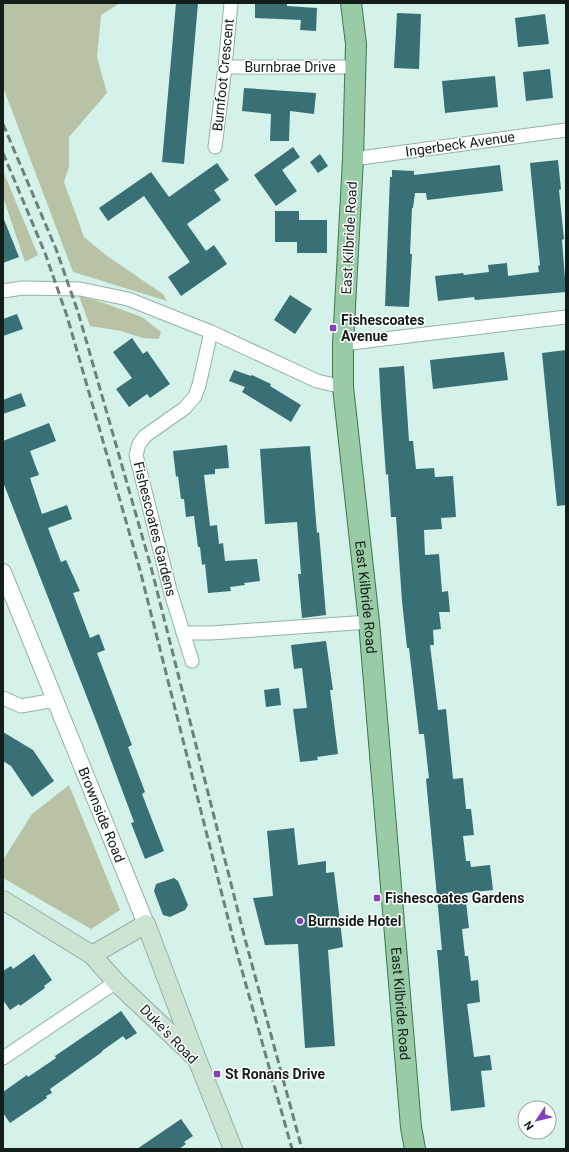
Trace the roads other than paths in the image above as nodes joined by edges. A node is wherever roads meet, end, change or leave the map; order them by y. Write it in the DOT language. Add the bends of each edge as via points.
graph roads {
  1 [pos="231,3"];
  2 [pos="351,3"];
  3 [pos="364,3"];
  4 [pos="356,44"];
  5 [pos="225,67"];
  6 [pos="355,68"];
  7 [pos="566,130"];
  8 [pos="215,147"];
  9 [pos="353,158"];
  10 [pos="3,291"];
  11 [pos="566,317"];
  12 [pos="211,332"];
  13 [pos="344,344"];
  14 [pos="343,387"];
  15 [pos="3,572"];
  16 [pos="369,622"];
  17 [pos="184,633"];
  18 [pos="192,661"];
  19 [pos="3,698"];
  20 [pos="55,700"];
  21 [pos="3,900"];
  22 [pos="146,924"];
  23 [pos="92,954"];
  24 [pos="116,982"];
  25 [pos="3,1058"];
  26 [pos="197,1059"];
  27 [pos="230,1147"];
  28 [pos="415,1149"];
  1 -- 5 [label="street, Burnfoot Crescent"];
  2 -- 4 [label="main road, East Kilbride Road"];
  3 -- 4 [label="main road, East Kilbride Road"];
  4 -- 6 [label="main road, East Kilbride Road"];
  5 -- 6 [label="street, Burnbrae Drive"];
  5 -- 8 [label="street, Burnfoot Crescent"];
  6 -- 9 [label="main road, East Kilbride Road"];
  7 -- 9 [label="street, Ingerbeck Avenue"];
  9 -- 13 [label="main road, East Kilbride Road"];
  10 -- 12 [label="street" via="22,288 80,289 128,299"];
  11 -- 13 [label="street"];
  12 -- 14 [label="street" via="317,381"];
  12 -- 17 [label="street, Fishescoates Gardens" via="195,396 185,408 145,436 136,455 170,590"];
  13 -- 14 [label="main road, East Kilbride Road"];
  14 -- 16 [label="main road, East Kilbride Road"];
  15 -- 20 [label="street, Brownside Road"];
  16 -- 17 [label="street"];
  16 -- 28 [label="main road, East Kilbride Road" via="411,1127"];
  17 -- 18 [label="street, Fishescoates Gardens"];
  19 -- 20 [label="street" via="21,706"];
  20 -- 22 [label="street, Brownside Road"];
  21 -- 23 [label="main road, Duke's Road"];
  22 -- 23 [label="main road"];
  22 -- 26 [label="main road, Brownside Road"];
  23 -- 24 [label="main road, Duke's Road"];
  24 -- 25 [label="street"];
  24 -- 26 [label="main road, Duke's Road"];
  26 -- 27 [label="main road, Duke's Road"];
}
